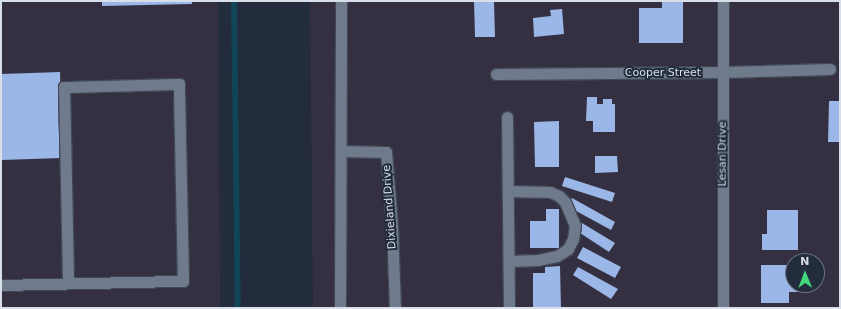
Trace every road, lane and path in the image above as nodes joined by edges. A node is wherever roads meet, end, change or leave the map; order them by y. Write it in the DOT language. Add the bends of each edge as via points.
graph roads {
  1 [pos="341,1"];
  2 [pos="723,1"];
  3 [pos="830,68"];
  4 [pos="724,72"];
  5 [pos="496,74"];
  6 [pos="507,117"];
  7 [pos="341,151"];
  8 [pos="508,191"];
  9 [pos="509,261"];
  10 [pos="68,283"];
  11 [pos="1,285"];
  12 [pos="340,308"];
  13 [pos="395,308"];
  14 [pos="509,308"];
  15 [pos="723,308"];
  1 -- 7 [label="street"];
  2 -- 4 [label="street, Lesan Drive"];
  3 -- 4 [label="street, Cooper Street"];
  4 -- 5 [label="street, Cooper Street"];
  4 -- 15 [label="street, Lesan Drive"];
  6 -- 8 [label="street"];
  7 -- 12 [label="street"];
  7 -- 13 [label="street, Dixieland Drive" via="386,152"];
  8 -- 9 [label="street"];
  8 -- 9 [label="street" via="550,192 559,196 565,202 575,225 568,249 557,256 538,260"];
  9 -- 14 [label="street"];
  10 -- 10 [label="street" via="183,281 179,84 64,87"];
  10 -- 11 [label="street"];
}
